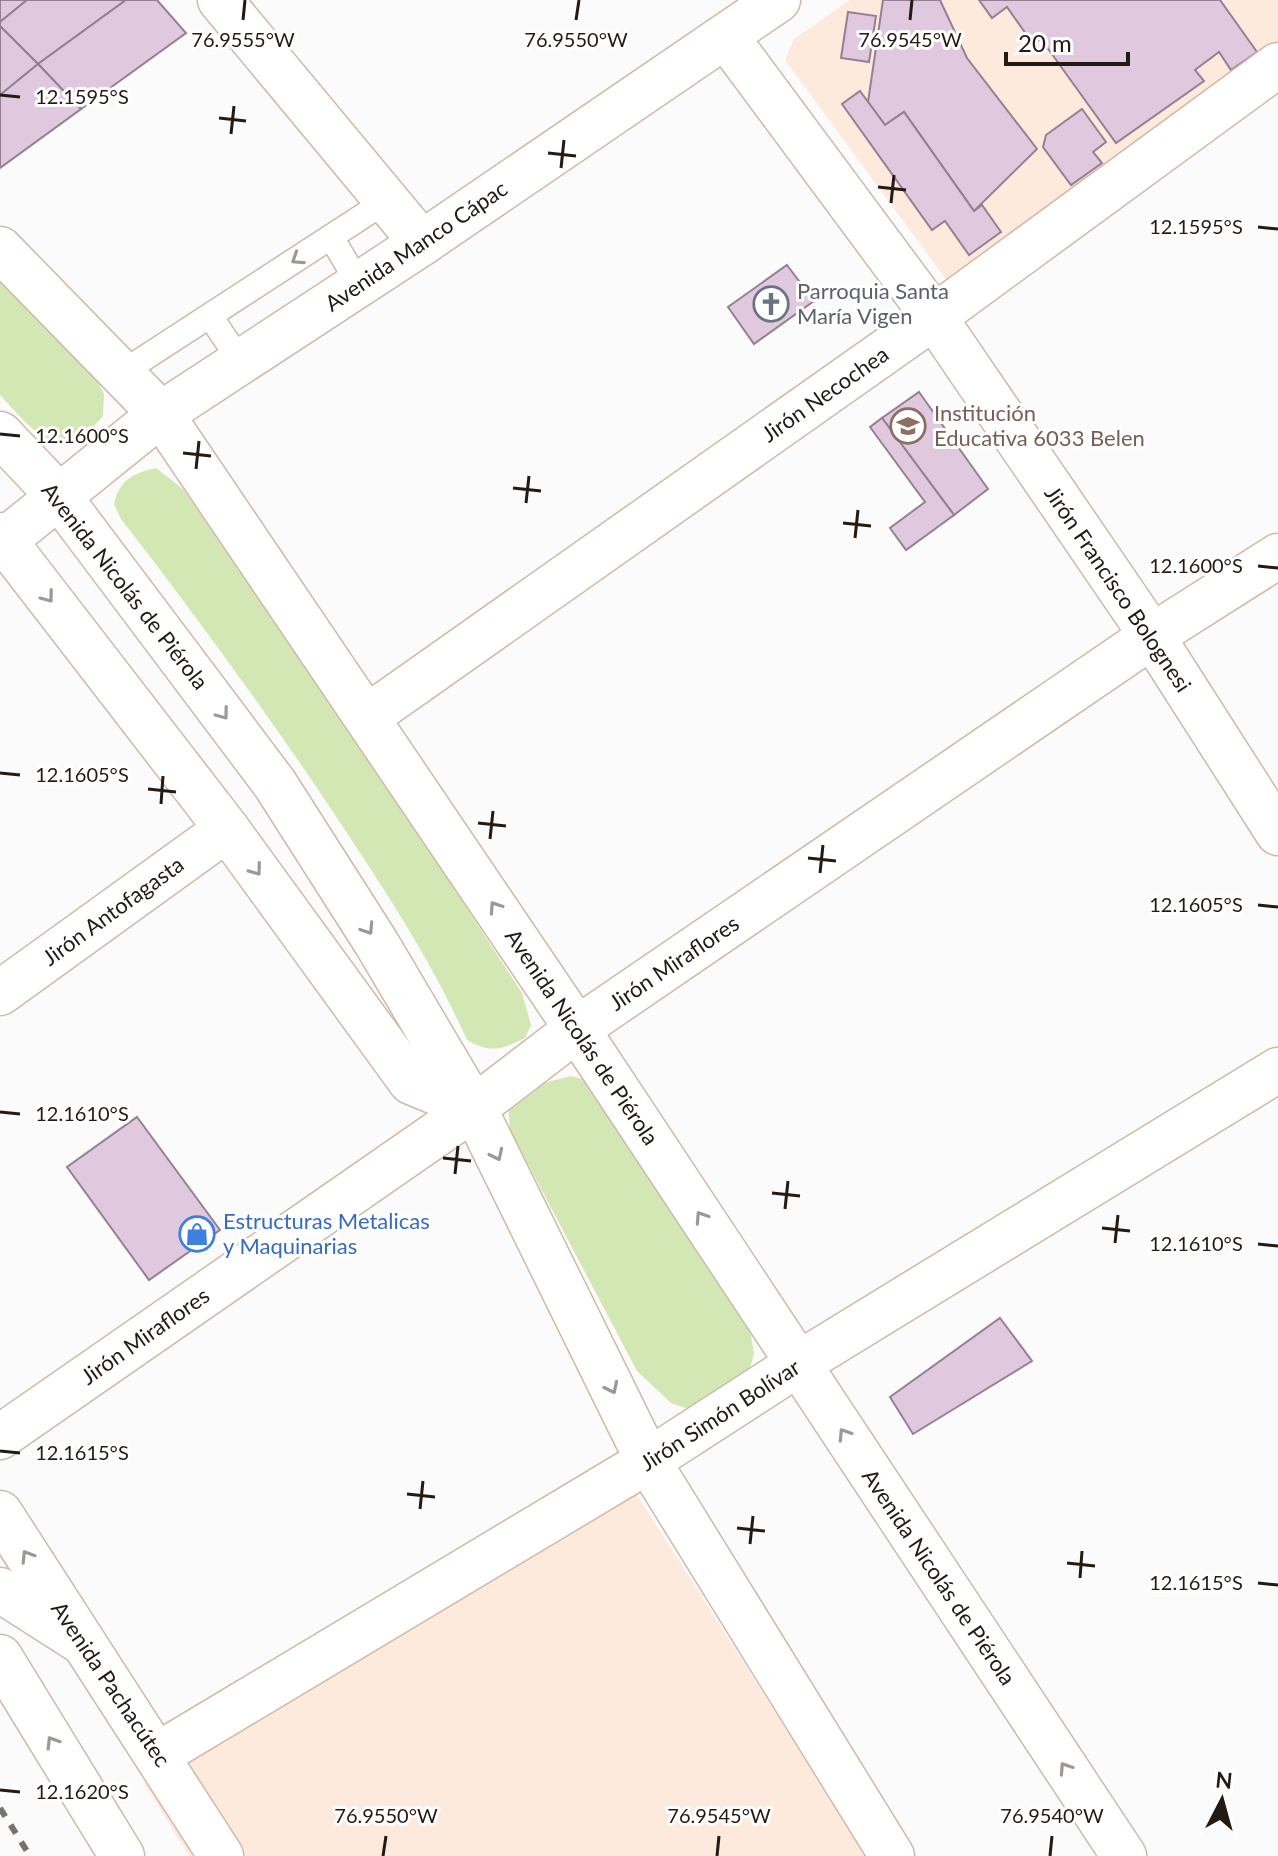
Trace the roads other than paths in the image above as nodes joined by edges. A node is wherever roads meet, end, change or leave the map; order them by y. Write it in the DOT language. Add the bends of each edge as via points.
graph roads {
  1 [pos="220,0"];
  2 [pos="778,0"];
  3 [pos="727,38"];
  4 [pos="1278,65"];
  5 [pos="386,201"];
  6 [pos="331,237"];
  7 [pos="422,243"];
  8 [pos="0,249"];
  9 [pos="359,284"];
  10 [pos="210,316"];
  11 [pos="934,317"];
  12 [pos="241,362"];
  13 [pos="120,374"];
  14 [pos="161,414"];
  15 [pos="0,434"];
  16 [pos="57,494"];
  17 [pos="2,540"];
  18 [pos="1278,556"];
  19 [pos="1152,636"];
  20 [pos="367,717"];
  21 [pos="227,829"];
  22 [pos="1278,833"];
  23 [pos="0,993"];
  24 [pos="577,1029"];
  25 [pos="1278,1070"];
  26 [pos="474,1108"];
  27 [pos="798,1364"];
  28 [pos="0,1437"];
  29 [pos="648,1461"];
  30 [pos="0,1513"];
  31 [pos="0,1590"];
  32 [pos="80,1641"];
  33 [pos="0,1657"];
  34 [pos="159,1754"];
  35 [pos="122,1856"];
  36 [pos="221,1856"];
  37 [pos="892,1856"];
  38 [pos="1124,1856"];
  1 -- 5 [label="street"];
  2 -- 3 [label="street, Avenida Manco Cápac"];
  3 -- 7 [label="street, Avenida Manco Cápac"];
  3 -- 11 [label="street, Jirón Francisco Bolognesi"];
  4 -- 11 [label="street, Jirón Necochea"];
  5 -- 6 [label="lane"];
  5 -- 7 [label="street"];
  6 -- 9 [label="lane"];
  6 -- 10 [label="lane, one-way"];
  7 -- 9 [label="street, Avenida Manco Cápac"];
  8 -- 13 [label="street, Avenida Nicolás de Piérola"];
  9 -- 12 [label="street, Avenida Manco Cápac"];
  10 -- 12 [label="lane"];
  10 -- 13 [label="lane"];
  11 -- 19 [label="street, Jirón Francisco Bolognesi"];
  11 -- 20 [label="street, Jirón Necochea"];
  12 -- 14 [label="street, Avenida Manco Cápac"];
  13 -- 14 [label="street, Avenida Nicolás de Piérola"];
  14 -- 16 [label="street, Avenida Manco Cápac"];
  14 -- 20 [label="street, Avenida Nicolás de Piérola"];
  15 -- 16 [label="street, Avenida Nicolás de Piérola"];
  16 -- 17 [label="street, Avenida Manco Cápac"];
  16 -- 26 [label="street, Avenida Nicolás de Piérola, one-way" via="275,784"];
  17 -- 21 [label="street, one-way"];
  18 -- 19 [label="street, Jirón Miraflores"];
  19 -- 22 [label="street, Jirón Francisco Bolognesi"];
  19 -- 24 [label="street, Jirón Miraflores"];
  24 -- 20 [label="street, Avenida Nicolás de Piérola, one-way"];
  21 -- 23 [label="street, Jirón Antofagasta"];
  21 -- 26 [label="street, one-way" via="411,1082"];
  24 -- 26 [label="street, Jirón Miraflores"];
  27 -- 24 [label="street, Avenida Nicolás de Piérola, one-way"];
  25 -- 27 [label="street, Jirón Simón Bolívar"];
  26 -- 28 [label="street, Jirón Miraflores"];
  26 -- 29 [label="street, Avenida Nicolás de Piérola, one-way"];
  27 -- 29 [label="street, Jirón Simón Bolívar"];
  38 -- 27 [label="street, Avenida Nicolás de Piérola, one-way"];
  29 -- 34 [label="street, Jirón Simón Bolívar"];
  29 -- 37 [label="street, Avenida Nicolás de Piérola"];
  32 -- 30 [label="street, Avenida Pachacútec, one-way"];
  31 -- 32 [label="street"];
  32 -- 34 [label="street, Avenida Pachacútec"];
  35 -- 33 [label="street, one-way"];
  34 -- 36 [label="street, Avenida Pachacútec"];
}
